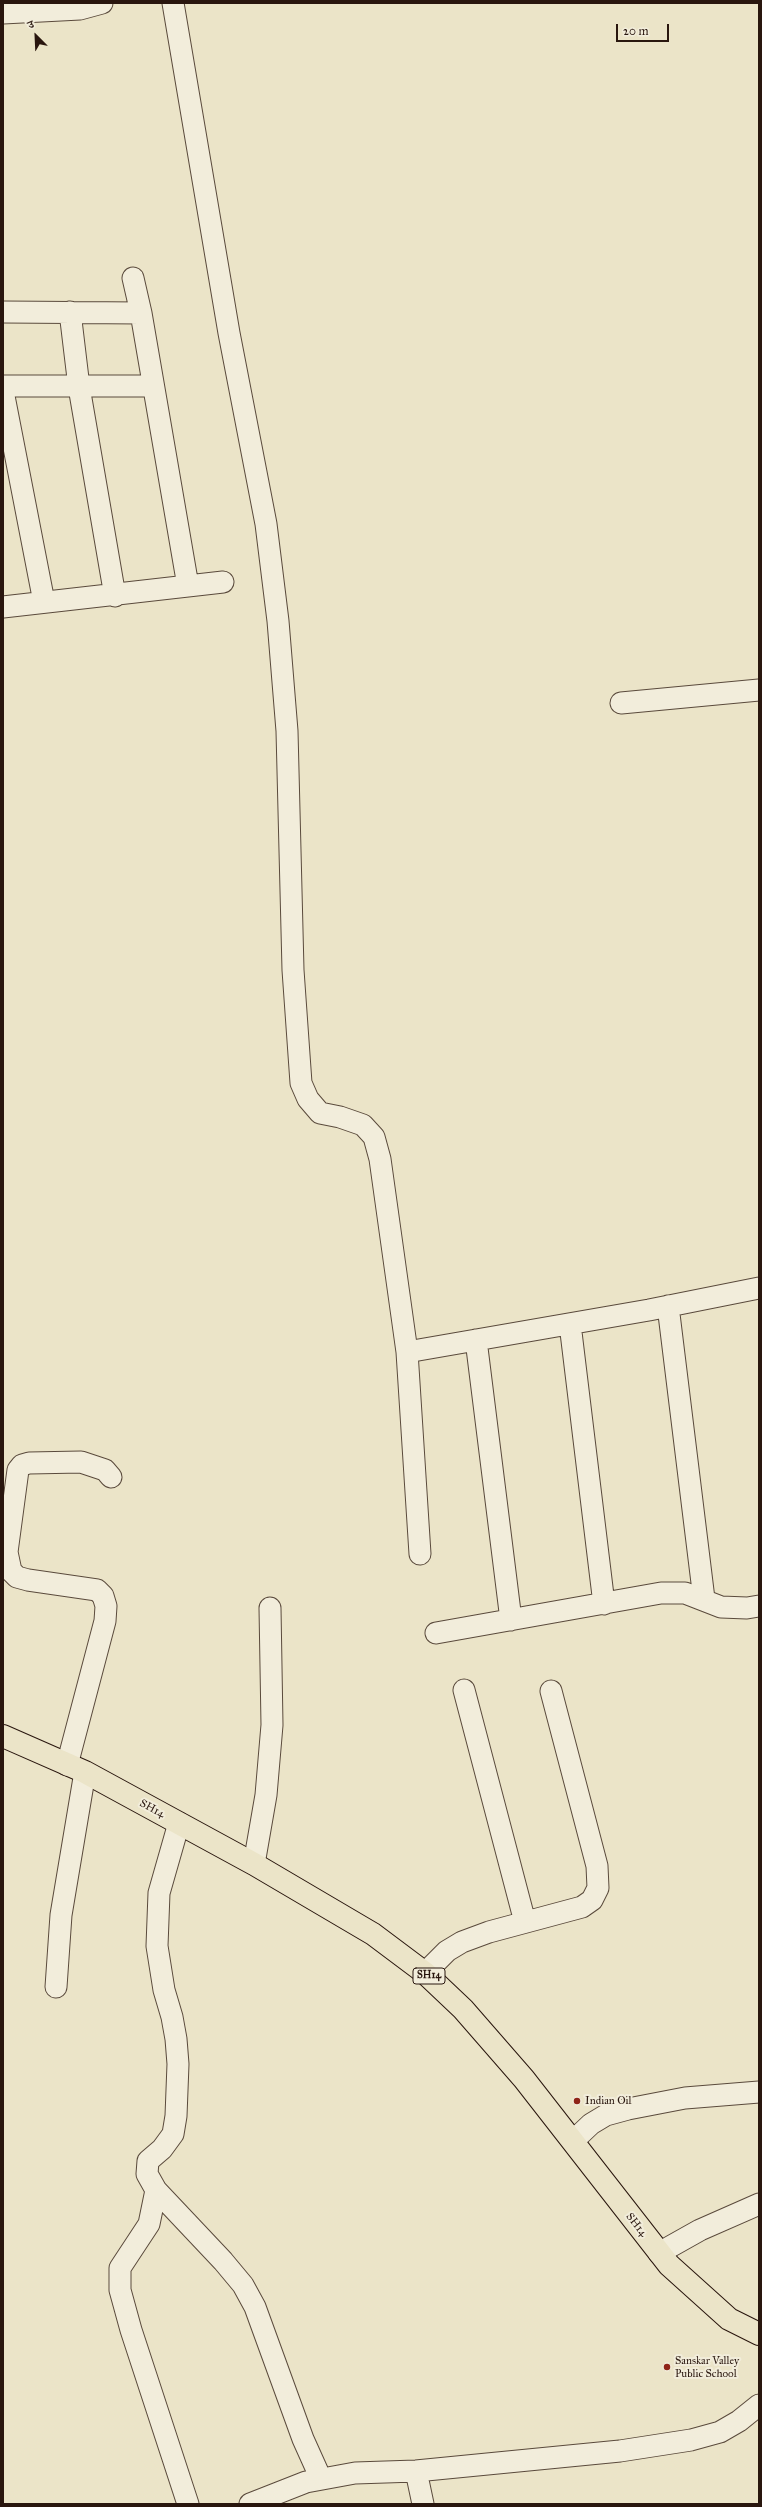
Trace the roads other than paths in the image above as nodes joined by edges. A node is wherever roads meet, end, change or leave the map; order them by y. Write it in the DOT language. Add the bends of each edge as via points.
graph roads {
  1 [pos="102,3"];
  2 [pos="173,3"];
  3 [pos="3,12"];
  4 [pos="133,278"];
  5 [pos="3,312"];
  6 [pos="70,312"];
  7 [pos="141,313"];
  8 [pos="3,386"];
  9 [pos="153,386"];
  10 [pos="79,387"];
  11 [pos="3,391"];
  12 [pos="223,582"];
  13 [pos="188,586"];
  14 [pos="116,596"];
  15 [pos="44,602"];
  16 [pos="3,607"];
  17 [pos="759,690"];
  18 [pos="621,702"];
  19 [pos="759,1288"];
  20 [pos="668,1306"];
  21 [pos="570,1324"];
  22 [pos="476,1340"];
  23 [pos="408,1352"];
  24 [pos="111,1477"];
  25 [pos="420,1554"];
  26 [pos="704,1599"];
  27 [pos="604,1604"];
  28 [pos="759,1606"];
  29 [pos="270,1608"];
  30 [pos="511,1620"];
  31 [pos="436,1633"];
  32 [pos="464,1690"];
  33 [pos="551,1692"];
  34 [pos="3,1736"];
  35 [pos="76,1769"];
  36 [pos="179,1823"];
  37 [pos="254,1864"];
  38 [pos="525,1922"];
  39 [pos="425,1973"];
  40 [pos="56,1987"];
  41 [pos="759,2092"];
  42 [pos="573,2141"];
  43 [pos="156,2190"];
  44 [pos="759,2204"];
  45 [pos="659,2253"];
  46 [pos="759,2334"];
  47 [pos="759,2405"];
  48 [pos="416,2471"];
  49 [pos="321,2479"];
  50 [pos="188,2504"];
  51 [pos="250,2504"];
  52 [pos="423,2504"];
  1 -- 3 [label="street" via="80,9"];
  2 -- 23 [label="street" via="229,332 266,524 278,621 287,732 293,970 301,1083 308,1099 320,1113 363,1125 374,1137 380,1159"];
  4 -- 7 [label="street"];
  5 -- 6 [label="street"];
  6 -- 7 [label="street"];
  6 -- 10 [label="street"];
  7 -- 9 [label="street"];
  8 -- 10 [label="street"];
  9 -- 10 [label="street"];
  9 -- 13 [label="street"];
  10 -- 14 [label="street"];
  11 -- 15 [label="street"];
  12 -- 13 [label="street"];
  13 -- 14 [label="street"];
  14 -- 15 [label="street"];
  15 -- 16 [label="street"];
  17 -- 18 [label="street"];
  19 -- 20 [label="street"];
  20 -- 21 [label="street"];
  20 -- 26 [label="street"];
  21 -- 22 [label="street"];
  21 -- 27 [label="street"];
  22 -- 23 [label="street"];
  22 -- 30 [label="street"];
  23 -- 25 [label="street"];
  24 -- 35 [label="street" via="105,1470 81,1462 22,1465 18,1470 7,1552 11,1572 17,1577 97,1590 103,1596 106,1606 105,1621"];
  26 -- 27 [label="street" via="685,1593 661,1593"];
  26 -- 28 [label="street" via="721,1607"];
  27 -- 30 [label="street"];
  29 -- 37 [label="street" via="272,1725 266,1795"];
  30 -- 31 [label="street"];
  32 -- 38 [label="street"];
  33 -- 38 [label="street" via="597,1866 598,1888 592,1900 582,1908"];
  34 -- 35 [label="main road, SH14 / SH14"];
  35 -- 36 [label="main road, SH14 / SH14"];
  35 -- 40 [label="street"];
  36 -- 37 [label="main road, SH14 / SH14"];
  36 -- 43 [label="street" via="159,1893 157,1946 176,2039 178,2064 173,2134 162,2149 148,2161 147,2174"];
  37 -- 39 [label="main road, SH14 / SH14" via="373,1934"];
  38 -- 39 [label="street" via="462,1942 447,1951"];
  39 -- 42 [label="main road, SH14 / SH14" via="463,2009 524,2079"];
  41 -- 42 [label="street" via="685,2098 628,2109 606,2115"];
  42 -- 45 [label="main road, SH14 / SH14"];
  43 -- 49 [label="street" via="223,2260 243,2285 255,2307 303,2439"];
  43 -- 50 [label="street" via="148,2224 120,2268 120,2290"];
  44 -- 45 [label="street" via="700,2230"];
  45 -- 46 [label="main road, SH14 / SH14" via="729,2319"];
  47 -- 48 [label="street" via="720,2432 691,2440 620,2451"];
  48 -- 49 [label="street" via="355,2473"];
  48 -- 52 [label="street"];
  49 -- 51 [label="street" via="306,2482"];
}
